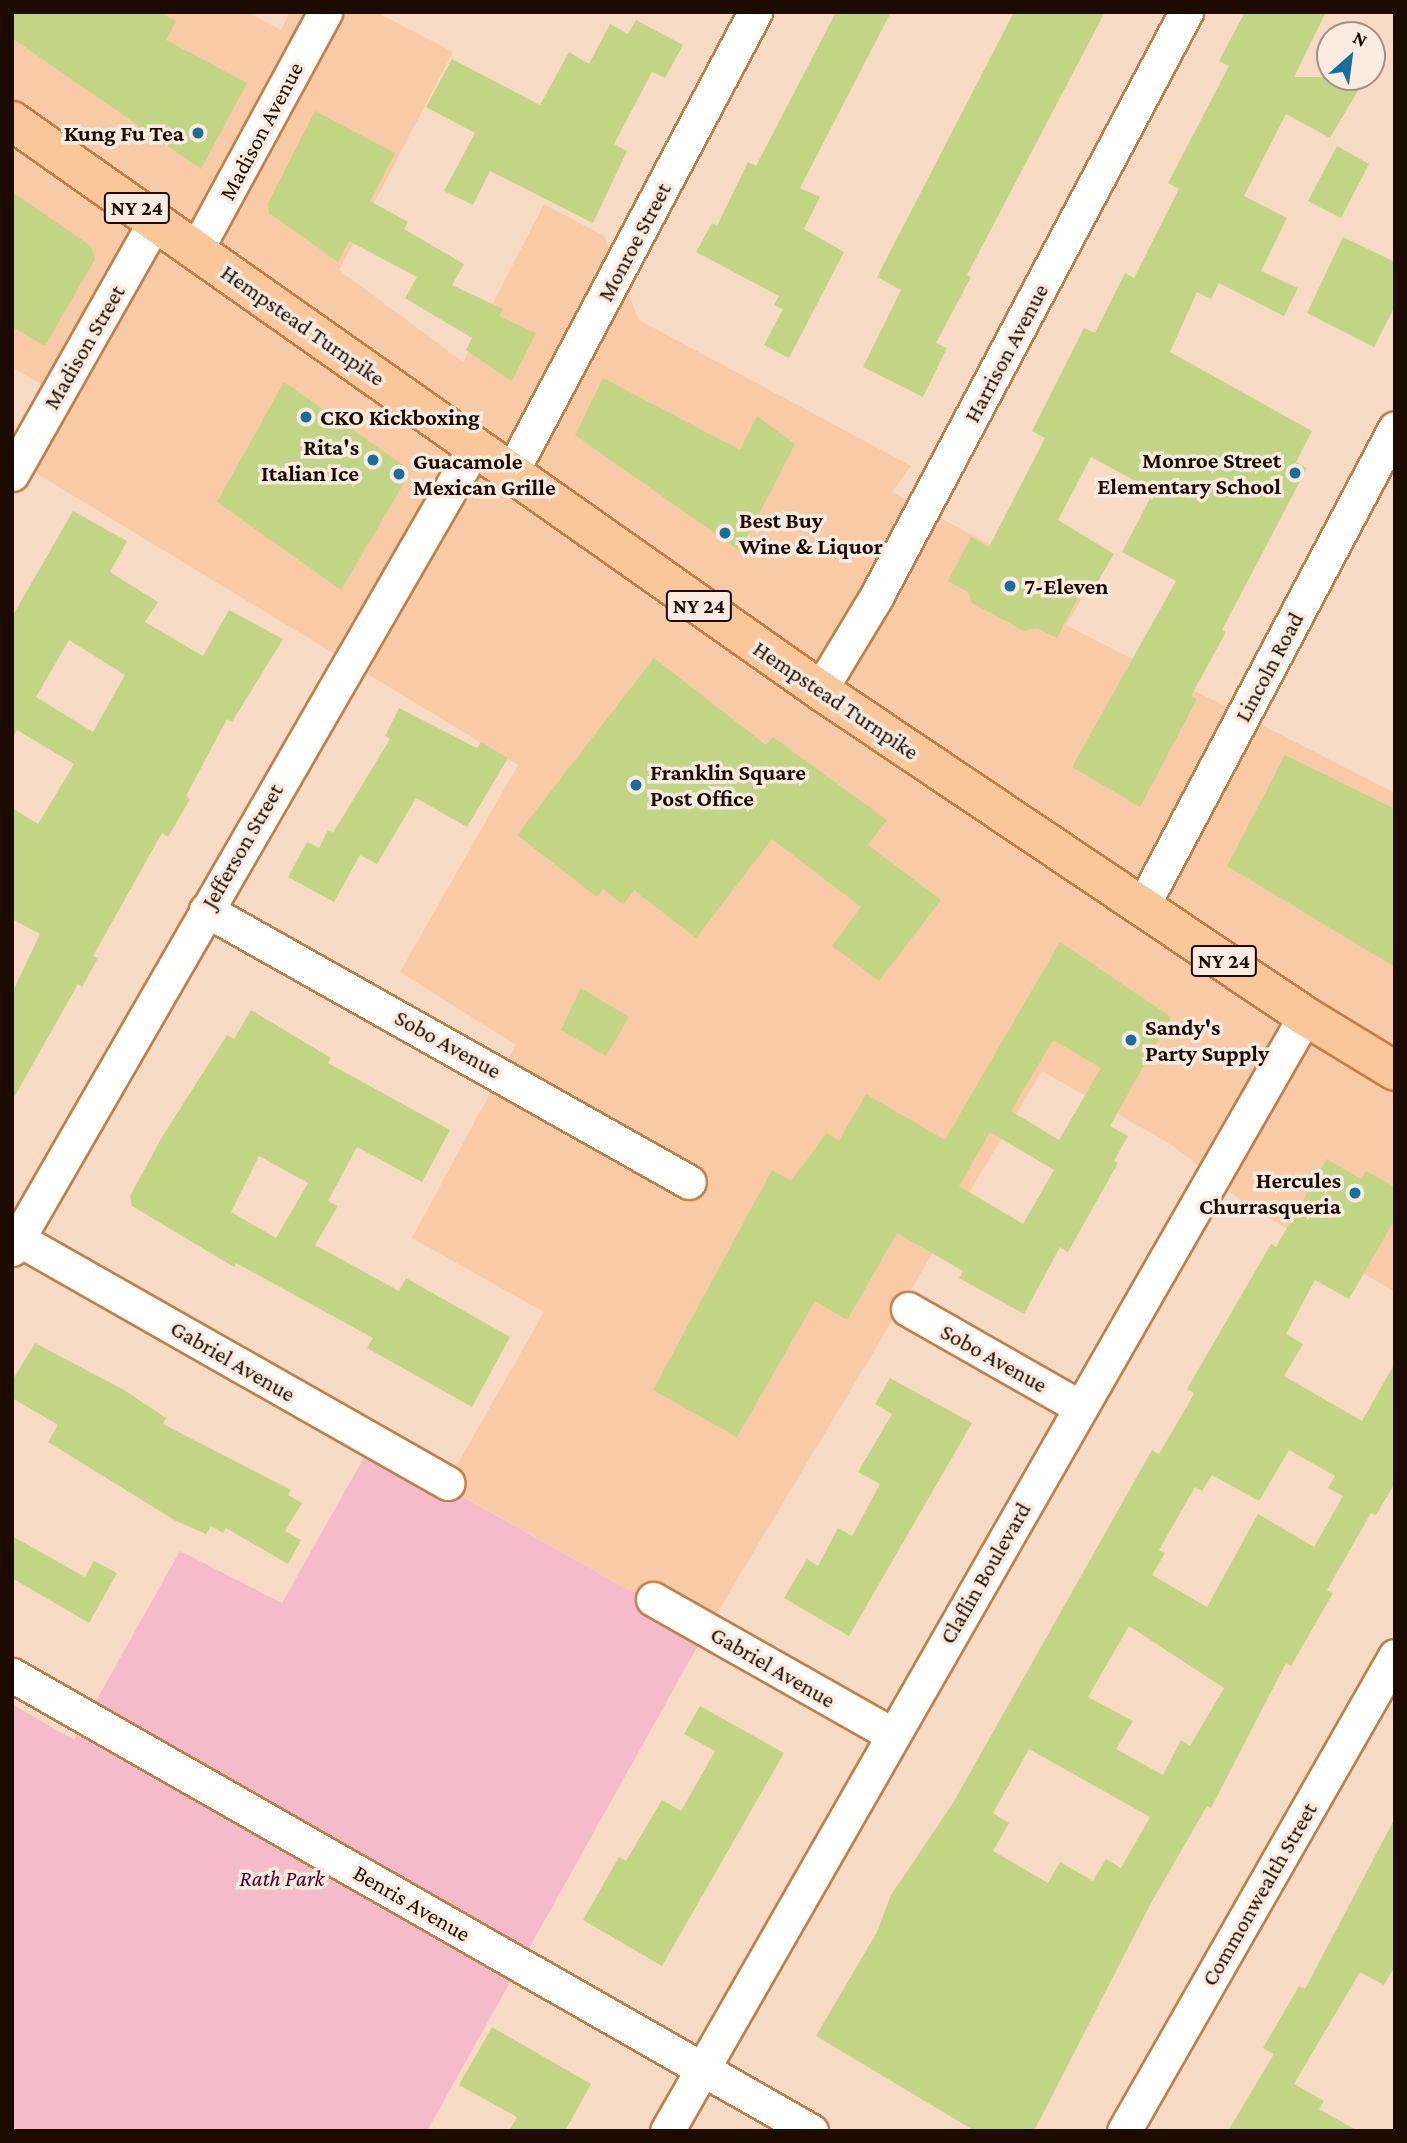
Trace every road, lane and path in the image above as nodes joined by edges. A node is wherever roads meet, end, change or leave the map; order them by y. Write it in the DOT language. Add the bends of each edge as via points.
graph roads {
  1 [pos="325,12"];
  2 [pos="755,12"];
  3 [pos="1186,12"];
  4 [pos="12,121"];
  5 [pos="155,221"];
  6 [pos="196,250"];
  7 [pos="1395,428"];
  8 [pos="475,446"];
  9 [pos="512,471"];
  10 [pos="12,474"];
  11 [pos="820,690"];
  12 [pos="1143,905"];
  13 [pos="206,909"];
  14 [pos="1305,1016"];
  15 [pos="1395,1071"];
  16 [pos="689,1182"];
  17 [pos="15,1244"];
  18 [pos="908,1309"];
  19 [pos="1080,1407"];
  20 [pos="448,1483"];
  21 [pos="653,1599"];
  22 [pos="1395,1657"];
  23 [pos="12,1675"];
  24 [pos="893,1735"];
  25 [pos="702,2069"];
  26 [pos="667,2131"];
  27 [pos="811,2131"];
  28 [pos="1124,2131"];
  1 -- 6 [label="street, Madison Avenue"];
  2 -- 9 [label="street, Monroe Street"];
  3 -- 11 [label="street, Harrison Avenue" via="875,599"];
  4 -- 5 [label="main road, Hempstead Turnpike / NY 24"];
  5 -- 6 [label="main road, Hempstead Turnpike / NY 24"];
  5 -- 10 [label="street, Madison Street"];
  6 -- 8 [label="main road, Hempstead Turnpike / NY 24"];
  7 -- 12 [label="street, Lincoln Road"];
  8 -- 9 [label="main road, Hempstead Turnpike / NY 24"];
  8 -- 13 [label="street, Jefferson Street"];
  9 -- 11 [label="main road, Hempstead Turnpike / NY 24"];
  11 -- 12 [label="main road, Hempstead Turnpike / NY 24"];
  12 -- 14 [label="main road, Hempstead Turnpike / NY 24"];
  13 -- 16 [label="street, Sobo Avenue"];
  13 -- 17 [label="street, Jefferson Street"];
  14 -- 15 [label="main road, Hempstead Turnpike / NY 24"];
  14 -- 19 [label="street, Claflin Boulevard"];
  17 -- 20 [label="street, Gabriel Avenue"];
  18 -- 19 [label="street, Sobo Avenue"];
  19 -- 24 [label="street, Claflin Boulevard"];
  21 -- 24 [label="street, Gabriel Avenue"];
  22 -- 28 [label="street, Commonwealth Street"];
  23 -- 25 [label="street, Benris Avenue"];
  24 -- 25 [label="street, Claflin Boulevard"];
  25 -- 26 [label="street, Claflin Boulevard"];
  25 -- 27 [label="street, Benris Avenue"];
}
